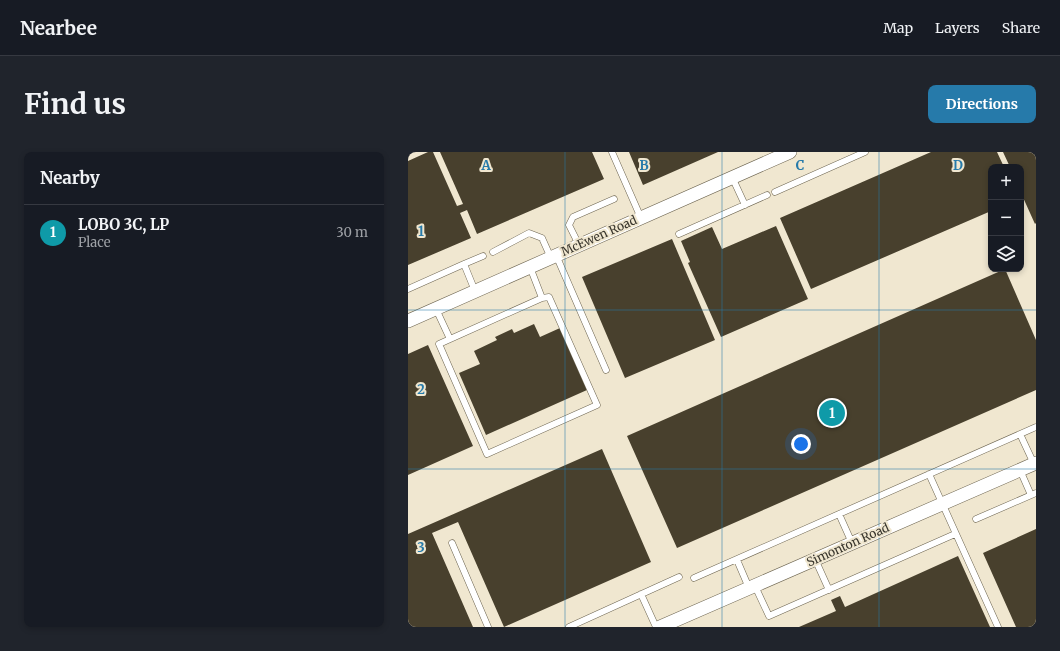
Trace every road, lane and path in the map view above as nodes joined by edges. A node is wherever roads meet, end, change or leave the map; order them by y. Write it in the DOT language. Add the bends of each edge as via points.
graph roads {
  1 [pos="612,152"];
  2 [pos="790,152"];
  3 [pos="866,152"];
  4 [pos="732,177"];
  5 [pos="775,192"];
  6 [pos="767,195"];
  7 [pos="614,199"];
  8 [pos="745,205"];
  9 [pos="641,218"];
  10 [pos="679,234"];
  11 [pos="579,245"];
  12 [pos="493,252"];
  13 [pos="483,256"];
  14 [pos="553,257"];
  15 [pos="464,264"];
  16 [pos="530,267"];
  17 [pos="408,288"];
  18 [pos="475,291"];
  19 [pos="542,298"];
  20 [pos="436,309"];
  21 [pos="408,321"];
  22 [pos="450,339"];
  23 [pos="606,370"];
  24 [pos="1036,427"];
  25 [pos="1020,434"];
  26 [pos="1035,464"];
  27 [pos="1020,470"];
  28 [pos="929,474"];
  29 [pos="1034,494"];
  30 [pos="942,504"];
  31 [pos="839,514"];
  32 [pos="976,519"];
  33 [pos="955,534"];
  34 [pos="452,543"];
  35 [pos="852,543"];
  36 [pos="816,559"];
  37 [pos="737,560"];
  38 [pos="679,578"];
  39 [pos="694,578"];
  40 [pos="752,587"];
  41 [pos="829,590"];
  42 [pos="641,594"];
  43 [pos="677,624"];
  44 [pos="488,627"];
  45 [pos="569,627"];
  46 [pos="656,627"];
  47 [pos="660,627"];
  48 [pos="998,627"];
  1 -- 9 [label="lane"];
  2 -- 4 [label="street, McEwen Road"];
  3 -- 5 [label="lane"];
  4 -- 8 [label="lane"];
  4 -- 9 [label="street, McEwen Road"];
  6 -- 8 [label="lane"];
  7 -- 11 [label="lane" via="573,217 569,225"];
  8 -- 10 [label="lane"];
  9 -- 11 [label="street, McEwen Road"];
  11 -- 14 [label="street, McEwen Road"];
  12 -- 14 [label="lane" via="529,233 542,238"];
  13 -- 15 [label="lane"];
  14 -- 16 [label="street, McEwen Road"];
  14 -- 23 [label="lane"];
  15 -- 17 [label="lane"];
  15 -- 18 [label="lane"];
  16 -- 18 [label="street, McEwen Road"];
  16 -- 19 [label="lane"];
  18 -- 20 [label="street, McEwen Road"];
  19 -- 22 [label="lane"];
  19 -- 22 [label="lane" via="549,297 598,405 487,454 439,344"];
  20 -- 21 [label="street, McEwen Road"];
  20 -- 22 [label="lane"];
  24 -- 25 [label="lane"];
  25 -- 26 [label="lane"];
  25 -- 28 [label="lane"];
  26 -- 27 [label="street, Simonton Road"];
  27 -- 29 [label="lane"];
  27 -- 30 [label="street, Simonton Road"];
  28 -- 30 [label="lane"];
  28 -- 31 [label="lane"];
  29 -- 32 [label="lane"];
  30 -- 33 [label="lane"];
  30 -- 35 [label="street, Simonton Road"];
  31 -- 35 [label="lane"];
  31 -- 37 [label="lane"];
  33 -- 41 [label="lane"];
  33 -- 48 [label="lane"];
  34 -- 44 [label="lane"];
  35 -- 36 [label="street, Simonton Road"];
  36 -- 40 [label="street, Simonton Road"];
  36 -- 41 [label="lane"];
  37 -- 39 [label="lane"];
  37 -- 40 [label="lane"];
  38 -- 42 [label="lane"];
  40 -- 41 [label="lane" via="769,616"];
  40 -- 43 [label="street, Simonton Road"];
  42 -- 45 [label="lane"];
  42 -- 46 [label="lane"];
  43 -- 47 [label="street, Simonton Road"];
}
